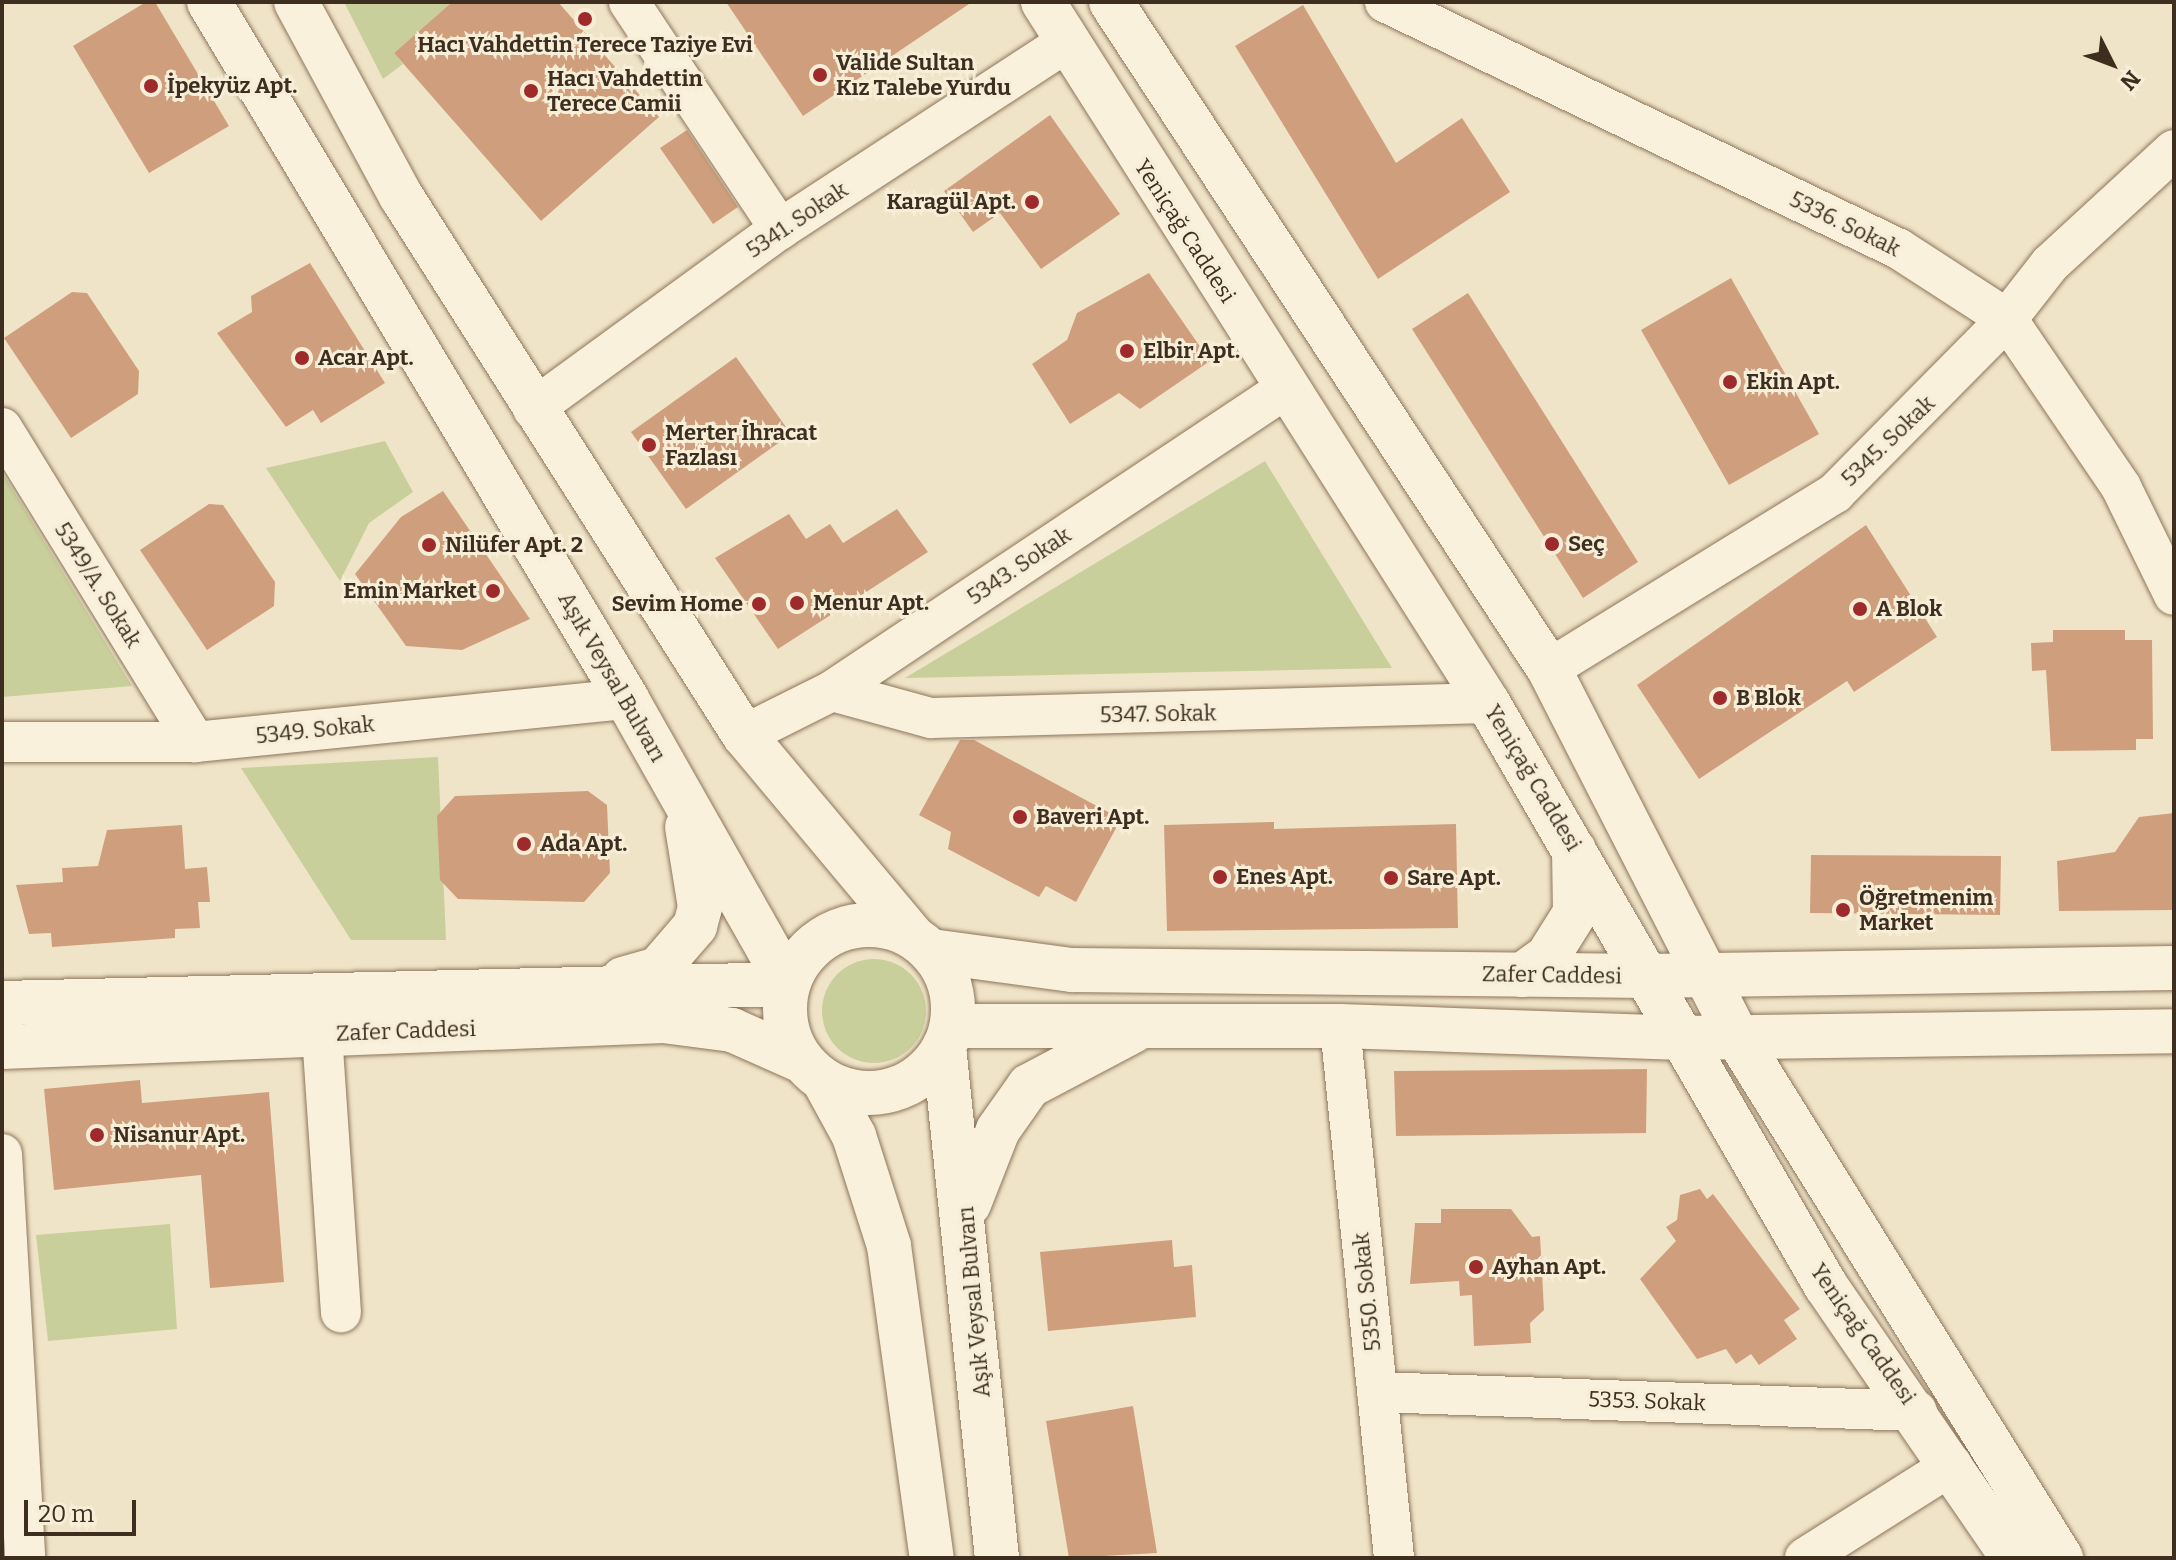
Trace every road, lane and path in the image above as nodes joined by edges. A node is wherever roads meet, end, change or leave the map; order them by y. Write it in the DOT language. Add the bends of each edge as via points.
graph roads {
  1 [pos="209,2"];
  2 [pos="296,2"];
  3 [pos="629,2"];
  4 [pos="1043,2"];
  5 [pos="1111,2"];
  6 [pos="1385,2"];
  7 [pos="1067,42"];
  8 [pos="2174,150"];
  9 [pos="780,229"];
  10 [pos="2007,319"];
  11 [pos="1288,387"];
  12 [pos="533,409"];
  13 [pos="2,428"];
  14 [pos="2174,595"];
  15 [pos="1549,669"];
  16 [pos="832,691"];
  17 [pos="627,699"];
  18 [pos="1488,703"];
  19 [pos="744,735"];
  20 [pos="2,742"];
  21 [pos="195,742"];
  22 [pos="676,786"];
  23 [pos="1572,844"];
  24 [pos="921,943"];
  25 [pos="2174,968"];
  26 [pos="1711,974"];
  27 [pos="1522,975"];
  28 [pos="1647,976"];
  29 [pos="788,984"];
  30 [pos="593,987"];
  31 [pos="2,1003"];
  32 [pos="1145,1026"];
  33 [pos="1340,1026"];
  34 [pos="2174,1031"];
  35 [pos="322,1034"];
  36 [pos="948,1037"];
  37 [pos="1737,1037"];
  38 [pos="1682,1038"];
  39 [pos="2,1047"];
  40 [pos="813,1071"];
  41 [pos="2,1154"];
  42 [pos="966,1214"];
  43 [pos="341,1312"];
  44 [pos="1377,1392"];
  45 [pos="1917,1411"];
  46 [pos="1952,1465"];
  47 [pos="25,1558"];
  48 [pos="932,1558"];
  49 [pos="997,1558"];
  50 [pos="1394,1558"];
  51 [pos="1805,1558"];
  52 [pos="2013,1558"];
  53 [pos="2061,1558"];
  1 -- 17 [label="main road, Aşık Veysal Bulvarı"];
  2 -- 12 [label="main road" via="401,196"];
  3 -- 9 [label="street"];
  4 -- 7 [label="main road, Yeniçağ Caddesi"];
  5 -- 15 [label="main road, Yeniçağ Caddesi"];
  6 -- 10 [label="street, 5336. Sokak" via="1899,249"];
  7 -- 9 [label="street, 5341. Sokak"];
  7 -- 11 [label="main road, Yeniçağ Caddesi"];
  8 -- 10 [label="street, 5345. Sokak" via="2050,264"];
  9 -- 12 [label="street, 5341. Sokak"];
  10 -- 14 [label="street, 5336. Sokak" via="2121,487"];
  10 -- 15 [label="street, 5345. Sokak" via="1835,493"];
  11 -- 16 [label="street, 5343. Sokak"];
  11 -- 18 [label="main road, Yeniçağ Caddesi"];
  12 -- 19 [label="main road"];
  13 -- 21 [label="street, 5349/A. Sokak"];
  15 -- 26 [label="main road, Yeniçağ Caddesi"];
  16 -- 18 [label="street, 5347. Sokak" via="931,718"];
  16 -- 19 [label="street, 5343. Sokak"];
  17 -- 21 [label="street, 5349. Sokak"];
  17 -- 22 [label="main road, Aşık Veysal Bulvarı"];
  18 -- 23 [label="main road, Yeniçağ Caddesi"];
  19 -- 24 [label="main road"];
  20 -- 21 [label="street, 5349. Sokak"];
  22 -- 29 [label="main road, Aşık Veysal Bulvarı"];
  22 -- 30 [label="main road" via="694,856 695,926 658,969"];
  23 -- 27 [label="main road" via="1580,887 1575,913 1548,956"];
  23 -- 28 [label="main road, Yeniçağ Caddesi"];
  24 -- 27 [label="main road, Zafer Caddesi" via="1072,970"];
  24 -- 29 [label="main road" via="862,924 838,931 816,943"];
  24 -- 36 [label="main road" via="949,986"];
  25 -- 26 [label="main road, Zafer Caddesi"];
  26 -- 28 [label="main road, Zafer Caddesi"];
  26 -- 37 [label="main road, Yeniçağ Caddesi"];
  27 -- 28 [label="main road, Zafer Caddesi"];
  28 -- 38 [label="main road, Yeniçağ Caddesi"];
  29 -- 30 [label="main road"];
  29 -- 40 [label="main road" via="789,1035"];
  30 -- 31 [label="main road"];
  32 -- 33 [label="main road"];
  32 -- 36 [label="main road"];
  32 -- 42 [label="main road" via="1029,1086 981,1163"];
  33 -- 38 [label="main road"];
  33 -- 44 [label="street, 5350. Sokak"];
  34 -- 37 [label="main road"];
  35 -- 39 [label="main road, Zafer Caddesi"];
  35 -- 40 [label="main road, Zafer Caddesi" via="663,1021 732,1030"];
  35 -- 43 [label="street"];
  36 -- 40 [label="main road" via="905,1086 850,1091"];
  36 -- 42 [label="main road, Aşık Veysal Bulvarı"];
  37 -- 38 [label="main road"];
  37 -- 53 [label="main road, Yeniçağ Caddesi"];
  38 -- 45 [label="main road, Yeniçağ Caddesi" via="1826,1286"];
  40 -- 48 [label="main road" via="854,1136 889,1246"];
  41 -- 47 [label="street"];
  42 -- 49 [label="main road, Aşık Veysal Bulvarı"];
  44 -- 45 [label="street, 5353. Sokak"];
  44 -- 50 [label="street, 5350. Sokak"];
  45 -- 46 [label="main road, Yeniçağ Caddesi"];
  46 -- 51 [label="street"];
  46 -- 52 [label="main road, Yeniçağ Caddesi"];
}
